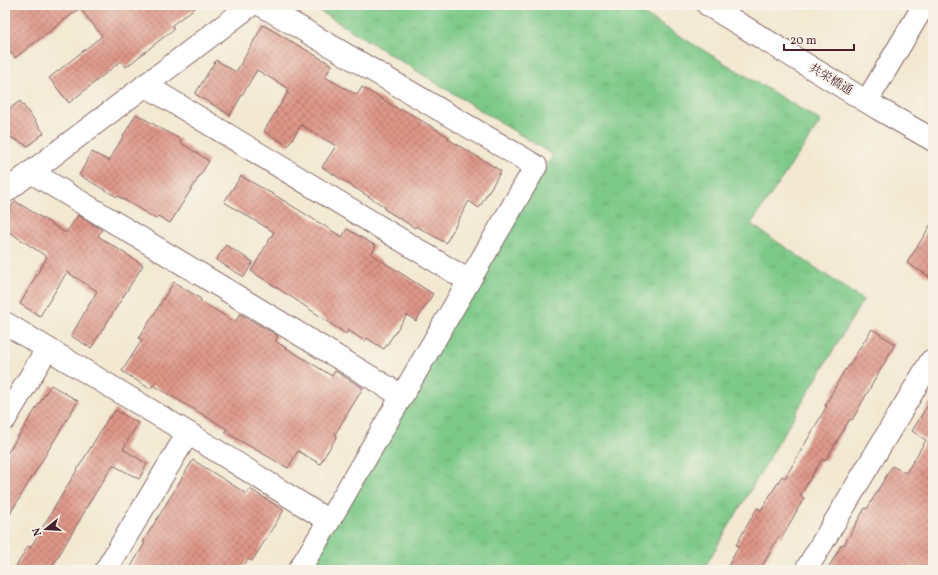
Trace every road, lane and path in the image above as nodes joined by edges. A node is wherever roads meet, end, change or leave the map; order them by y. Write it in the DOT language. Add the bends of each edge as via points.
graph roads {
  1 [pos="251,5"];
  2 [pos="261,5"];
  3 [pos="708,5"];
  4 [pos="924,5"];
  5 [pos="145,85"];
  6 [pos="867,102"];
  7 [pos="933,140"];
  8 [pos="31,172"];
  9 [pos="5,192"];
  10 [pos="469,281"];
  11 [pos="5,323"];
  12 [pos="47,349"];
  13 [pos="933,363"];
  14 [pos="402,396"];
  15 [pos="5,419"];
  16 [pos="188,433"];
  17 [pos="329,521"];
  18 [pos="106,570"];
  19 [pos="299,570"];
  20 [pos="806,570"];
  1 -- 5 [label="street"];
  2 -- 10 [label="street" via="536,166"];
  3 -- 6 [label="street, 共栄橋通"];
  4 -- 6 [label="street"];
  5 -- 8 [label="street"];
  5 -- 10 [label="street"];
  6 -- 7 [label="street, 共栄橋通"];
  8 -- 9 [label="street"];
  8 -- 14 [label="street"];
  10 -- 14 [label="street"];
  11 -- 12 [label="street"];
  12 -- 15 [label="street"];
  12 -- 16 [label="street"];
  13 -- 20 [label="street" via="931,362"];
  14 -- 17 [label="street"];
  16 -- 17 [label="street"];
  16 -- 18 [label="street"];
  17 -- 19 [label="street"];
}
